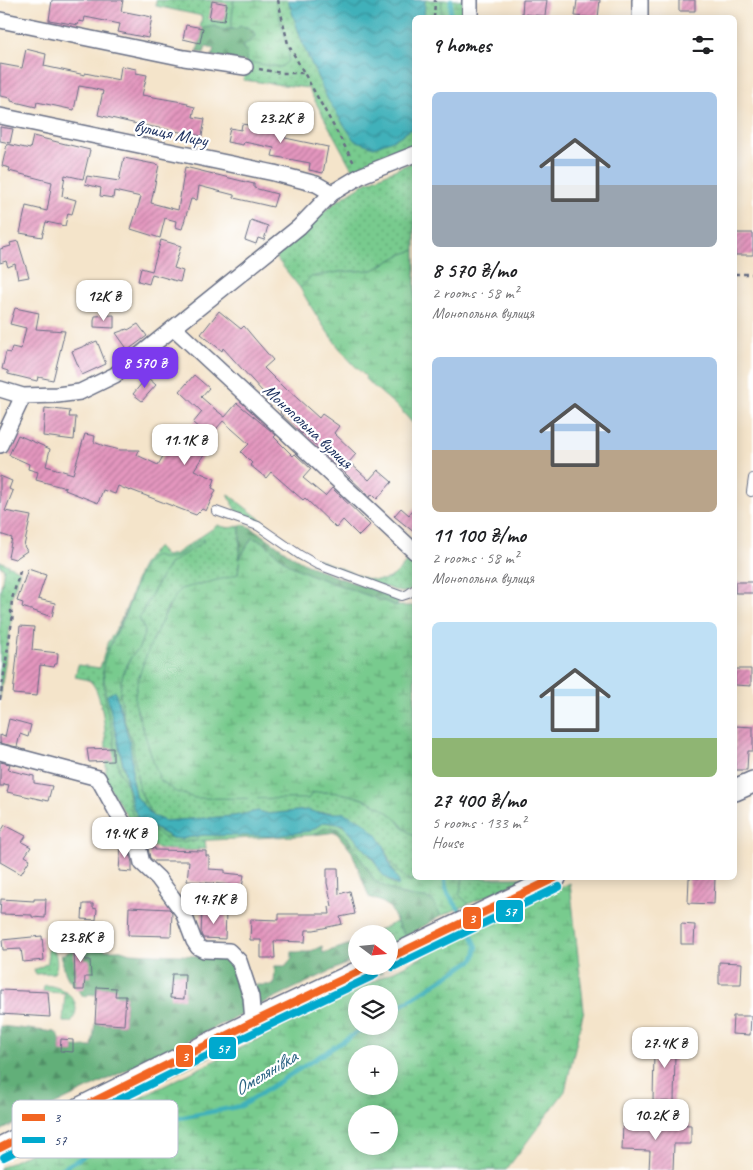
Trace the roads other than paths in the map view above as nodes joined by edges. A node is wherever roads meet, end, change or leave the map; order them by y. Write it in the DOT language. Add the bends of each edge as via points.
graph roads {
  1 [pos="470,0"];
  2 [pos="640,0"];
  3 [pos="470,15"];
  4 [pos="640,15"];
  5 [pos="0,20"];
  6 [pos="245,67"];
  7 [pos="0,116"];
  8 [pos="412,155"];
  9 [pos="332,193"];
  10 [pos="174,328"];
  11 [pos="0,389"];
  12 [pos="23,396"];
  13 [pos="0,445"];
  14 [pos="753,478"];
  15 [pos="751,492"];
  16 [pos="216,511"];
  17 [pos="412,549"];
  18 [pos="412,591"];
  19 [pos="0,752"];
  20 [pos="753,782"];
  21 [pos="737,789"];
  22 [pos="551,880"];
  23 [pos="398,954"];
  24 [pos="352,975"];
  25 [pos="253,1022"];
  26 [pos="96,1100"];
  27 [pos="12,1142"];
  28 [pos="0,1148"];
  1 -- 3 [label="street"];
  2 -- 4 [label="street"];
  5 -- 6 [label="street" via="184,58"];
  7 -- 9 [label="street, вулиця Миру" via="274,173 316,184"];
  8 -- 9 [label="street" via="362,175"];
  9 -- 10 [label="street" via="299,227"];
  10 -- 12 [label="street" via="115,375 80,392"];
  10 -- 17 [label="street, Монопольна вулиця"];
  11 -- 12 [label="street"];
  12 -- 13 [label="street"];
  14 -- 15 [label="lane"];
  16 -- 18 [label="lane" via="258,526 300,555 327,568 402,596"];
  19 -- 25 [label="street" via="98,778 138,846 142,863 158,878 183,912 198,947 229,951 239,961 251,997"];
  20 -- 21 [label="street"];
  22 -- 23 [label="street"];
  24 -- 25 [label="street"];
  25 -- 26 [label="street"];
  27 -- 28 [label="street"];
}
